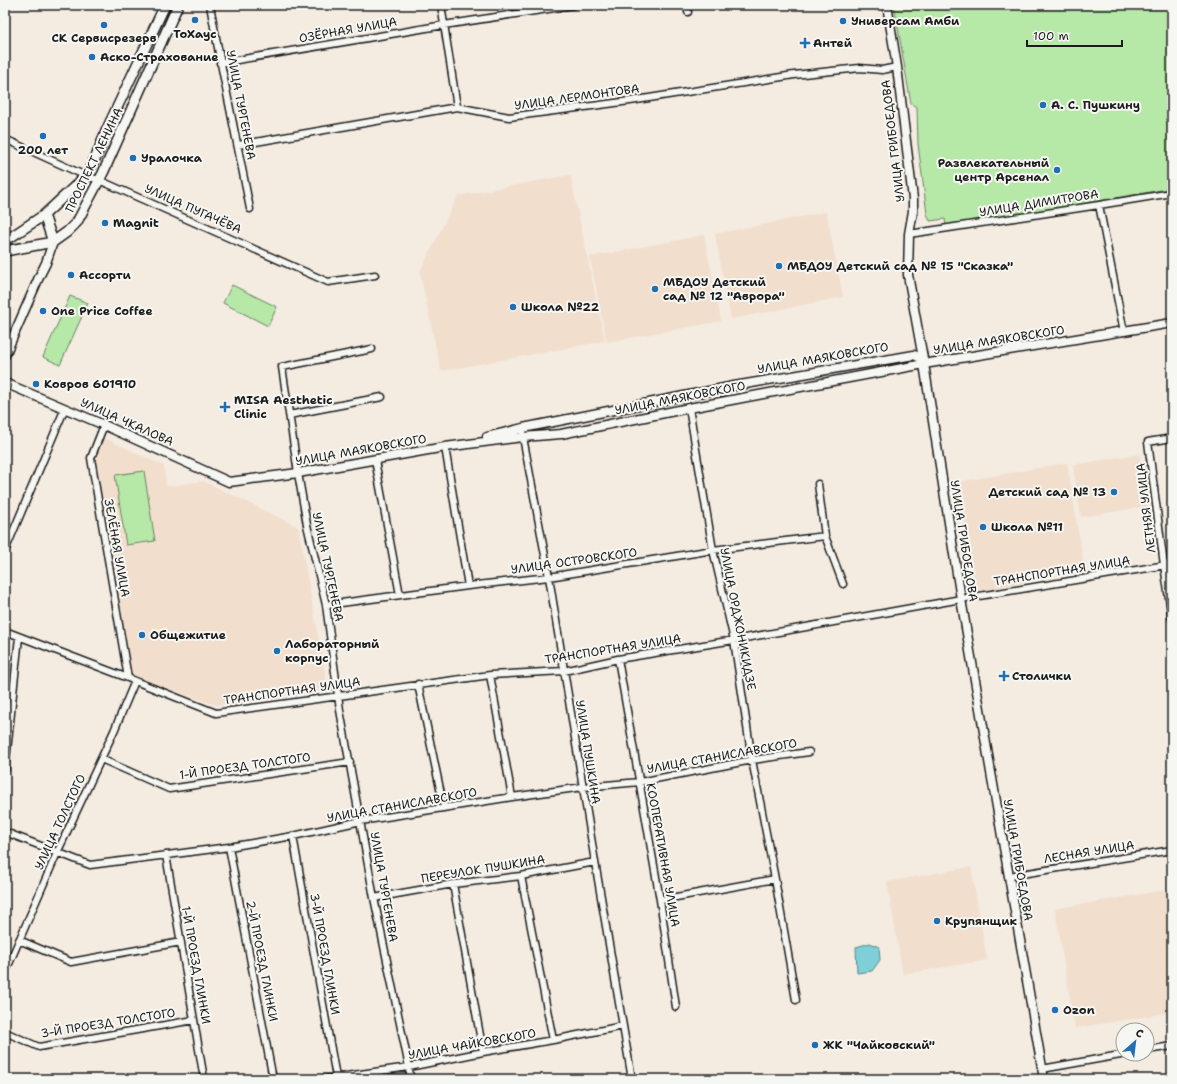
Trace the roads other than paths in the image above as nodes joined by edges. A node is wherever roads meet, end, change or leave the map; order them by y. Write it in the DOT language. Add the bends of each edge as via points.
graph roads {
  1 [pos="165,5"];
  2 [pos="178,5"];
  3 [pos="210,5"];
  4 [pos="441,5"];
  5 [pos="574,5"];
  6 [pos="887,5"];
  7 [pos="444,25"];
  8 [pos="220,63"];
  9 [pos="897,67"];
  10 [pos="457,107"];
  11 [pos="5,139"];
  12 [pos="238,145"];
  13 [pos="86,176"];
  14 [pos="99,180"];
  15 [pos="1172,193"];
  16 [pos="1099,205"];
  17 [pos="250,209"];
  18 [pos="44,215"];
  19 [pos="909,234"];
  20 [pos="5,242"];
  21 [pos="53,242"];
  22 [pos="5,251"];
  23 [pos="375,275"];
  24 [pos="1172,323"];
  25 [pos="1124,332"];
  26 [pos="372,349"];
  27 [pos="5,355"];
  28 [pos="923,362"];
  29 [pos="5,383"];
  30 [pos="382,397"];
  31 [pos="65,408"];
  32 [pos="689,408"];
  33 [pos="289,415"];
  34 [pos="104,425"];
  35 [pos="523,432"];
  36 [pos="1172,438"];
  37 [pos="445,447"];
  38 [pos="375,460"];
  39 [pos="195,466"];
  40 [pos="298,473"];
  41 [pos="818,484"];
  42 [pos="825,536"];
  43 [pos="713,550"];
  44 [pos="5,551"];
  45 [pos="1172,564"];
  46 [pos="1164,565"];
  47 [pos="550,577"];
  48 [pos="842,584"];
  49 [pos="468,586"];
  50 [pos="400,595"];
  51 [pos="961,599"];
  52 [pos="326,605"];
  53 [pos="1172,619"];
  54 [pos="5,632"];
  55 [pos="19,637"];
  56 [pos="734,640"];
  57 [pos="618,659"];
  58 [pos="564,671"];
  59 [pos="490,675"];
  60 [pos="128,678"];
  61 [pos="135,682"];
  62 [pos="418,684"];
  63 [pos="338,695"];
  64 [pos="809,752"];
  65 [pos="101,759"];
  66 [pos="752,760"];
  67 [pos="350,762"];
  68 [pos="5,770"];
  69 [pos="640,782"];
  70 [pos="583,787"];
  71 [pos="512,797"];
  72 [pos="444,808"];
  73 [pos="361,821"];
  74 [pos="5,832"];
  75 [pos="293,836"];
  76 [pos="229,847"];
  77 [pos="1172,850"];
  78 [pos="57,853"];
  79 [pos="166,855"];
  80 [pos="595,862"];
  81 [pos="520,876"];
  82 [pos="1009,876"];
  83 [pos="775,879"];
  84 [pos="453,884"];
  85 [pos="374,898"];
  86 [pos="660,900"];
  87 [pos="19,940"];
  88 [pos="181,942"];
  89 [pos="5,973"];
  90 [pos="796,1000"];
  91 [pos="676,1007"];
  92 [pos="194,1020"];
  93 [pos="623,1026"];
  94 [pos="5,1032"];
  95 [pos="553,1040"];
  96 [pos="1172,1046"];
  97 [pos="1155,1049"];
  98 [pos="483,1052"];
  99 [pos="1115,1056"];
  100 [pos="408,1067"];
  101 [pos="1042,1069"];
  102 [pos="336,1077"];
  103 [pos="204,1079"];
  104 [pos="272,1079"];
  105 [pos="325,1079"];
  106 [pos="410,1079"];
  107 [pos="632,1079"];
  108 [pos="1044,1079"];
  1 -- 13 [label="main road, ПРОСПЕКТ ЛЕНИНА"];
  2 -- 14 [label="main road, ПРОСПЕКТ ЛЕНИНА"];
  3 -- 8 [label="street, УЛИЦА ТУРГЕНЕВА"];
  4 -- 7 [label="street"];
  5 -- 7 [label="street, ОЗЁРНАЯ УЛИЦА"];
  6 -- 9 [label="street, УЛИЦА ГРИБОЕДОВА"];
  7 -- 8 [label="street, ОЗЁРНАЯ УЛИЦА"];
  7 -- 10 [label="street"];
  8 -- 12 [label="street, УЛИЦА ТУРГЕНЕВА"];
  9 -- 10 [label="street, УЛИЦА ЛЕРМОНТОВА" via="794,75 630,102 509,117"];
  9 -- 19 [label="street, УЛИЦА ГРИБОЕДОВА" via="913,199"];
  10 -- 12 [label="street, УЛИЦА ЛЕРМОНТОВА"];
  11 -- 13 [label="street, УЛИЦА ПУГАЧЁВА"];
  12 -- 17 [label="street, УЛИЦА ТУРГЕНЕВА"];
  13 -- 14 [label="street, УЛИЦА ПУГАЧЁВА"];
  13 -- 18 [label="main road, ПРОСПЕКТ ЛЕНИНА"];
  14 -- 21 [label="main road, ПРОСПЕКТ ЛЕНИНА" via="77,222"];
  14 -- 23 [label="street, УЛИЦА ПУГАЧЁВА" via="328,282"];
  15 -- 16 [label="street, УЛИЦА ДИМИТРОВА"];
  16 -- 19 [label="street, УЛИЦА ДИМИТРОВА"];
  16 -- 25 [label="street"];
  18 -- 20 [label="main road, ПРОСПЕКТ ЛЕНИНА"];
  18 -- 21 [label="main road"];
  19 -- 28 [label="street, УЛИЦА ГРИБОЕДОВА" via="908,275"];
  21 -- 22 [label="main road"];
  21 -- 27 [label="street"];
  24 -- 25 [label="street, УЛИЦА МАЯКОВСКОГО"];
  25 -- 28 [label="street, УЛИЦА МАЯКОВСКОГО"];
  26 -- 33 [label="street, УЛИЦА ТУРГЕНЕВА" via="282,367"];
  28 -- 32 [label="street, УЛИЦА МАЯКОВСКОГО"];
  28 -- 35 [label="street, УЛИЦА МАЯКОВСКОГО" via="912,355 734,386"];
  28 -- 51 [label="street, УЛИЦА ГРИБОЕДОВА"];
  29 -- 31 [label="street, УЛИЦА ЧКАЛОВА"];
  30 -- 33 [label="street"];
  31 -- 34 [label="street, УЛИЦА ЧКАЛОВА"];
  31 -- 44 [label="street"];
  32 -- 35 [label="street, УЛИЦА МАЯКОВСКОГО" via="561,434"];
  32 -- 43 [label="street, УЛИЦА ОРДЖОНИКИДЗЕ"];
  33 -- 40 [label="street, УЛИЦА ТУРГЕНЕВА"];
  34 -- 39 [label="street, УЛИЦА ЧКАЛОВА"];
  34 -- 60 [label="street, ЗЕЛЁНАЯ УЛИЦА" via="91,458"];
  35 -- 37 [label="street, УЛИЦА МАЯКОВСКОГО"];
  35 -- 47 [label="street, УЛИЦА ПУШКИНА"];
  36 -- 46 [label="street, ЛЕТНЯЯ УЛИЦА" via="1148,442"];
  37 -- 38 [label="street, УЛИЦА МАЯКОВСКОГО"];
  37 -- 49 [label="street"];
  38 -- 40 [label="street, УЛИЦА МАЯКОВСКОГО"];
  38 -- 50 [label="street"];
  39 -- 40 [label="street, УЛИЦА МАЯКОВСКОГО" via="229,482"];
  40 -- 52 [label="street, УЛИЦА ТУРГЕНЕВА"];
  41 -- 42 [label="street"];
  42 -- 43 [label="street, УЛИЦА ОСТРОВСКОГО"];
  42 -- 48 [label="street"];
  43 -- 47 [label="street, УЛИЦА ОСТРОВСКОГО"];
  43 -- 56 [label="street, УЛИЦА ОРДЖОНИКИДЗЕ"];
  45 -- 46 [label="street, ТРАНСПОРТНАЯ УЛИЦА"];
  46 -- 51 [label="street, ТРАНСПОРТНАЯ УЛИЦА"];
  46 -- 53 [label="street, ЛЕТНЯЯ УЛИЦА"];
  47 -- 49 [label="street, УЛИЦА ОСТРОВСКОГО"];
  47 -- 58 [label="street, УЛИЦА ПУШКИНА"];
  49 -- 50 [label="street, УЛИЦА ОСТРОВСКОГО"];
  50 -- 52 [label="street, УЛИЦА ОСТРОВСКОГО"];
  51 -- 56 [label="street, ТРАНСПОРТНАЯ УЛИЦА"];
  51 -- 82 [label="street, УЛИЦА ГРИБОЕДОВА"];
  52 -- 63 [label="street, УЛИЦА ТУРГЕНЕВА"];
  54 -- 55 [label="street, ТРАНСПОРТНАЯ УЛИЦА"];
  55 -- 60 [label="street, ТРАНСПОРТНАЯ УЛИЦА"];
  55 -- 68 [label="street"];
  56 -- 57 [label="street, ТРАНСПОРТНАЯ УЛИЦА"];
  56 -- 66 [label="street, УЛИЦА ОРДЖОНИКИДЗЕ"];
  57 -- 58 [label="street, ТРАНСПОРТНАЯ УЛИЦА"];
  57 -- 69 [label="street, КООПЕРАТИВНАЯ УЛИЦА"];
  58 -- 59 [label="street, ТРАНСПОРТНАЯ УЛИЦА"];
  58 -- 70 [label="street, УЛИЦА ПУШКИНА"];
  59 -- 62 [label="street, ТРАНСПОРТНАЯ УЛИЦА"];
  59 -- 71 [label="street"];
  60 -- 61 [label="street, ТРАНСПОРТНАЯ УЛИЦА"];
  61 -- 63 [label="street, ТРАНСПОРТНАЯ УЛИЦА" via="216,713"];
  61 -- 65 [label="street, УЛИЦА ТОЛСТОГО"];
  62 -- 63 [label="street, ТРАНСПОРТНАЯ УЛИЦА"];
  62 -- 72 [label="street"];
  63 -- 67 [label="street, УЛИЦА ТУРГЕНЕВА"];
  64 -- 66 [label="street, УЛИЦА СТАНИСЛАВСКОГО"];
  65 -- 67 [label="street, 1-Й ПРОЕЗД ТОЛСТОГО" via="169,788"];
  65 -- 78 [label="street, УЛИЦА ТОЛСТОГО"];
  66 -- 69 [label="street, УЛИЦА СТАНИСЛАВСКОГО"];
  66 -- 83 [label="street, УЛИЦА ОРДЖОНИКИДЗЕ"];
  67 -- 73 [label="street, УЛИЦА ТУРГЕНЕВА"];
  69 -- 70 [label="street, УЛИЦА СТАНИСЛАВСКОГО"];
  69 -- 86 [label="street, КООПЕРАТИВНАЯ УЛИЦА"];
  70 -- 71 [label="street, УЛИЦА СТАНИСЛАВСКОГО"];
  70 -- 80 [label="street, УЛИЦА ПУШКИНА"];
  71 -- 72 [label="street, УЛИЦА СТАНИСЛАВСКОГО"];
  72 -- 73 [label="street, УЛИЦА СТАНИСЛАВСКОГО"];
  73 -- 75 [label="street, УЛИЦА СТАНИСЛАВСКОГО"];
  73 -- 85 [label="street, УЛИЦА ТУРГЕНЕВА"];
  74 -- 78 [label="street, УЛИЦА СТАНИСЛАВСКОГО"];
  75 -- 76 [label="street, УЛИЦА СТАНИСЛАВСКОГО"];
  75 -- 102 [label="street, 3-Й ПРОЕЗД ГЛИНКИ"];
  76 -- 79 [label="street, УЛИЦА СТАНИСЛАВСКОГО"];
  76 -- 104 [label="street, 2-Й ПРОЕЗД ГЛИНКИ"];
  77 -- 82 [label="street, ЛЕСНАЯ УЛИЦА"];
  78 -- 79 [label="street, УЛИЦА СТАНИСЛАВСКОГО" via="90,865"];
  78 -- 87 [label="street, УЛИЦА ТОЛСТОГО"];
  79 -- 88 [label="street, 1-Й ПРОЕЗД ГЛИНКИ"];
  80 -- 81 [label="street, ПЕРЕУЛОК ПУШКИНА"];
  80 -- 93 [label="street, УЛИЦА ПУШКИНА"];
  81 -- 84 [label="street, ПЕРЕУЛОК ПУШКИНА"];
  81 -- 95 [label="street"];
  82 -- 101 [label="street, УЛИЦА ГРИБОЕДОВА"];
  83 -- 86 [label="street"];
  83 -- 90 [label="street, УЛИЦА ОРДЖОНИКИДЗЕ"];
  84 -- 85 [label="street, ПЕРЕУЛОК ПУШКИНА"];
  84 -- 98 [label="street"];
  85 -- 100 [label="street, УЛИЦА ТУРГЕНЕВА"];
  86 -- 91 [label="street, КООПЕРАТИВНАЯ УЛИЦА"];
  87 -- 88 [label="street" via="71,962"];
  87 -- 89 [label="street, УЛИЦА ТОЛСТОГО"];
  88 -- 92 [label="street, 1-Й ПРОЕЗД ГЛИНКИ"];
  92 -- 94 [label="street, 3-Й ПРОЕЗД ТОЛСТОГО" via="39,1047"];
  92 -- 103 [label="street, 1-Й ПРОЕЗД ГЛИНКИ"];
  93 -- 95 [label="street, УЛИЦА ЧАЙКОВСКОГО"];
  93 -- 107 [label="street, УЛИЦА ПУШКИНА"];
  95 -- 98 [label="street, УЛИЦА ЧАЙКОВСКОГО"];
  96 -- 97 [label="street"];
  98 -- 100 [label="street, УЛИЦА ЧАЙКОВСКОГО"];
  99 -- 101 [label="street"];
  100 -- 102 [label="street, УЛИЦА ЧАЙКОВСКОГО"];
  100 -- 106 [label="street, УЛИЦА ТУРГЕНЕВА"];
  101 -- 108 [label="street, УЛИЦА ГРИБОЕДОВА"];
  102 -- 105 [label="street, УЛИЦА ЧАЙКОВСКОГО"];
}
